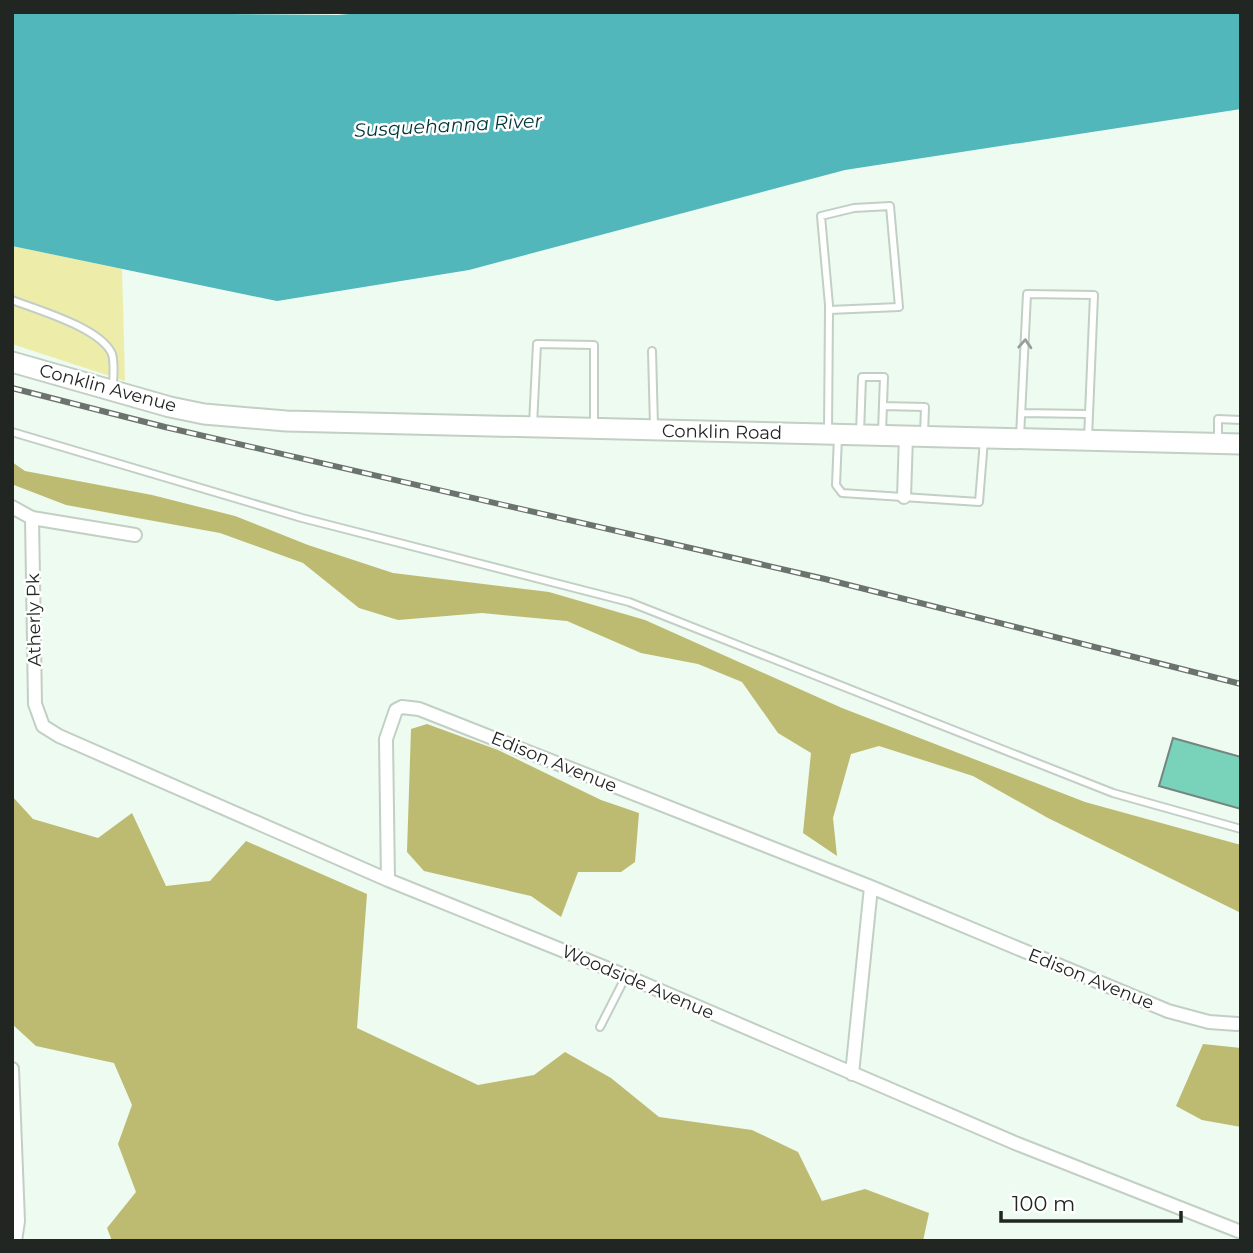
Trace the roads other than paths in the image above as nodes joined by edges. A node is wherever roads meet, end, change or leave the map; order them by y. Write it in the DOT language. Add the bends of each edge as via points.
graph roads {
  1 [pos="12,300"];
  2 [pos="829,310"];
  3 [pos="652,351"];
  4 [pos="12,362"];
  5 [pos="113,392"];
  6 [pos="883,405"];
  7 [pos="1021,413"];
  8 [pos="204,414"];
  9 [pos="1089,414"];
  10 [pos="1241,420"];
  11 [pos="533,427"];
  12 [pos="594,429"];
  13 [pos="654,430"];
  14 [pos="12,432"];
  15 [pos="833,434"];
  16 [pos="860,435"];
  17 [pos="882,436"];
  18 [pos="915,436"];
  19 [pos="984,438"];
  20 [pos="1020,439"];
  21 [pos="1088,441"];
  22 [pos="1217,444"];
  23 [pos="1241,444"];
  24 [pos="904,497"];
  25 [pos="12,507"];
  26 [pos="32,518"];
  27 [pos="135,535"];
  28 [pos="41,722"];
  29 [pos="1241,829"];
  30 [pos="388,880"];
  31 [pos="871,887"];
  32 [pos="626,976"];
  33 [pos="1237,1024"];
  34 [pos="600,1027"];
  35 [pos="12,1069"];
  36 [pos="852,1074"];
  37 [pos="1241,1232"];
  38 [pos="15,1241"];
  1 -- 5 [label="lane" via="74,325 108,346 113,358"];
  2 -- 2 [label="lane" via="821,216 890,206 899,307"];
  2 -- 15 [label="lane"];
  3 -- 13 [label="lane"];
  4 -- 5 [label="main road, Conklin Avenue"];
  5 -- 8 [label="main road, Conklin Avenue"];
  6 -- 16 [label="lane" via="884,377 862,377"];
  6 -- 17 [label="lane"];
  6 -- 18 [label="lane" via="925,407"];
  7 -- 9 [label="lane"];
  7 -- 9 [label="lane, one-way" via="1027,294 1041,294 1094,295"];
  7 -- 20 [label="lane"];
  8 -- 11 [label="main road, Conklin Road" via="286,421"];
  9 -- 21 [label="lane"];
  10 -- 22 [label="lane" via="1218,419"];
  11 -- 12 [label="main road, Conklin Road"];
  11 -- 12 [label="lane" via="537,344 594,345"];
  12 -- 13 [label="main road, Conklin Road"];
  13 -- 15 [label="main road, Conklin Road"];
  14 -- 29 [label="lane" via="302,518 629,602 1113,793"];
  15 -- 16 [label="main road, Conklin Road"];
  15 -- 24 [label="lane" via="836,485 842,493"];
  16 -- 17 [label="main road, Conklin Road"];
  17 -- 18 [label="main road, Conklin Road"];
  18 -- 19 [label="main road, Conklin Road"];
  18 -- 24 [label="street"];
  19 -- 20 [label="main road, Conklin Road"];
  19 -- 24 [label="lane" via="979,502"];
  20 -- 21 [label="main road, Conklin Road"];
  21 -- 22 [label="main road, Conklin Road"];
  22 -- 23 [label="main road, Conklin Road"];
  25 -- 26 [label="street"];
  26 -- 27 [label="street"];
  26 -- 28 [label="street, Atherly Pk" via="35,704"];
  28 -- 30 [label="street, Woodside Avenue" via="59,736"];
  30 -- 31 [label="street, Edison Avenue" via="386,739 390,720 402,707 432,714"];
  30 -- 32 [label="street, Woodside Avenue"];
  31 -- 33 [label="street, Edison Avenue" via="1168,1011"];
  31 -- 36 [label="street"];
  32 -- 34 [label="lane"];
  32 -- 36 [label="street, Woodside Avenue"];
  35 -- 38 [label="street" via="18,1208"];
  36 -- 37 [label="street, Woodside Avenue"];
}
